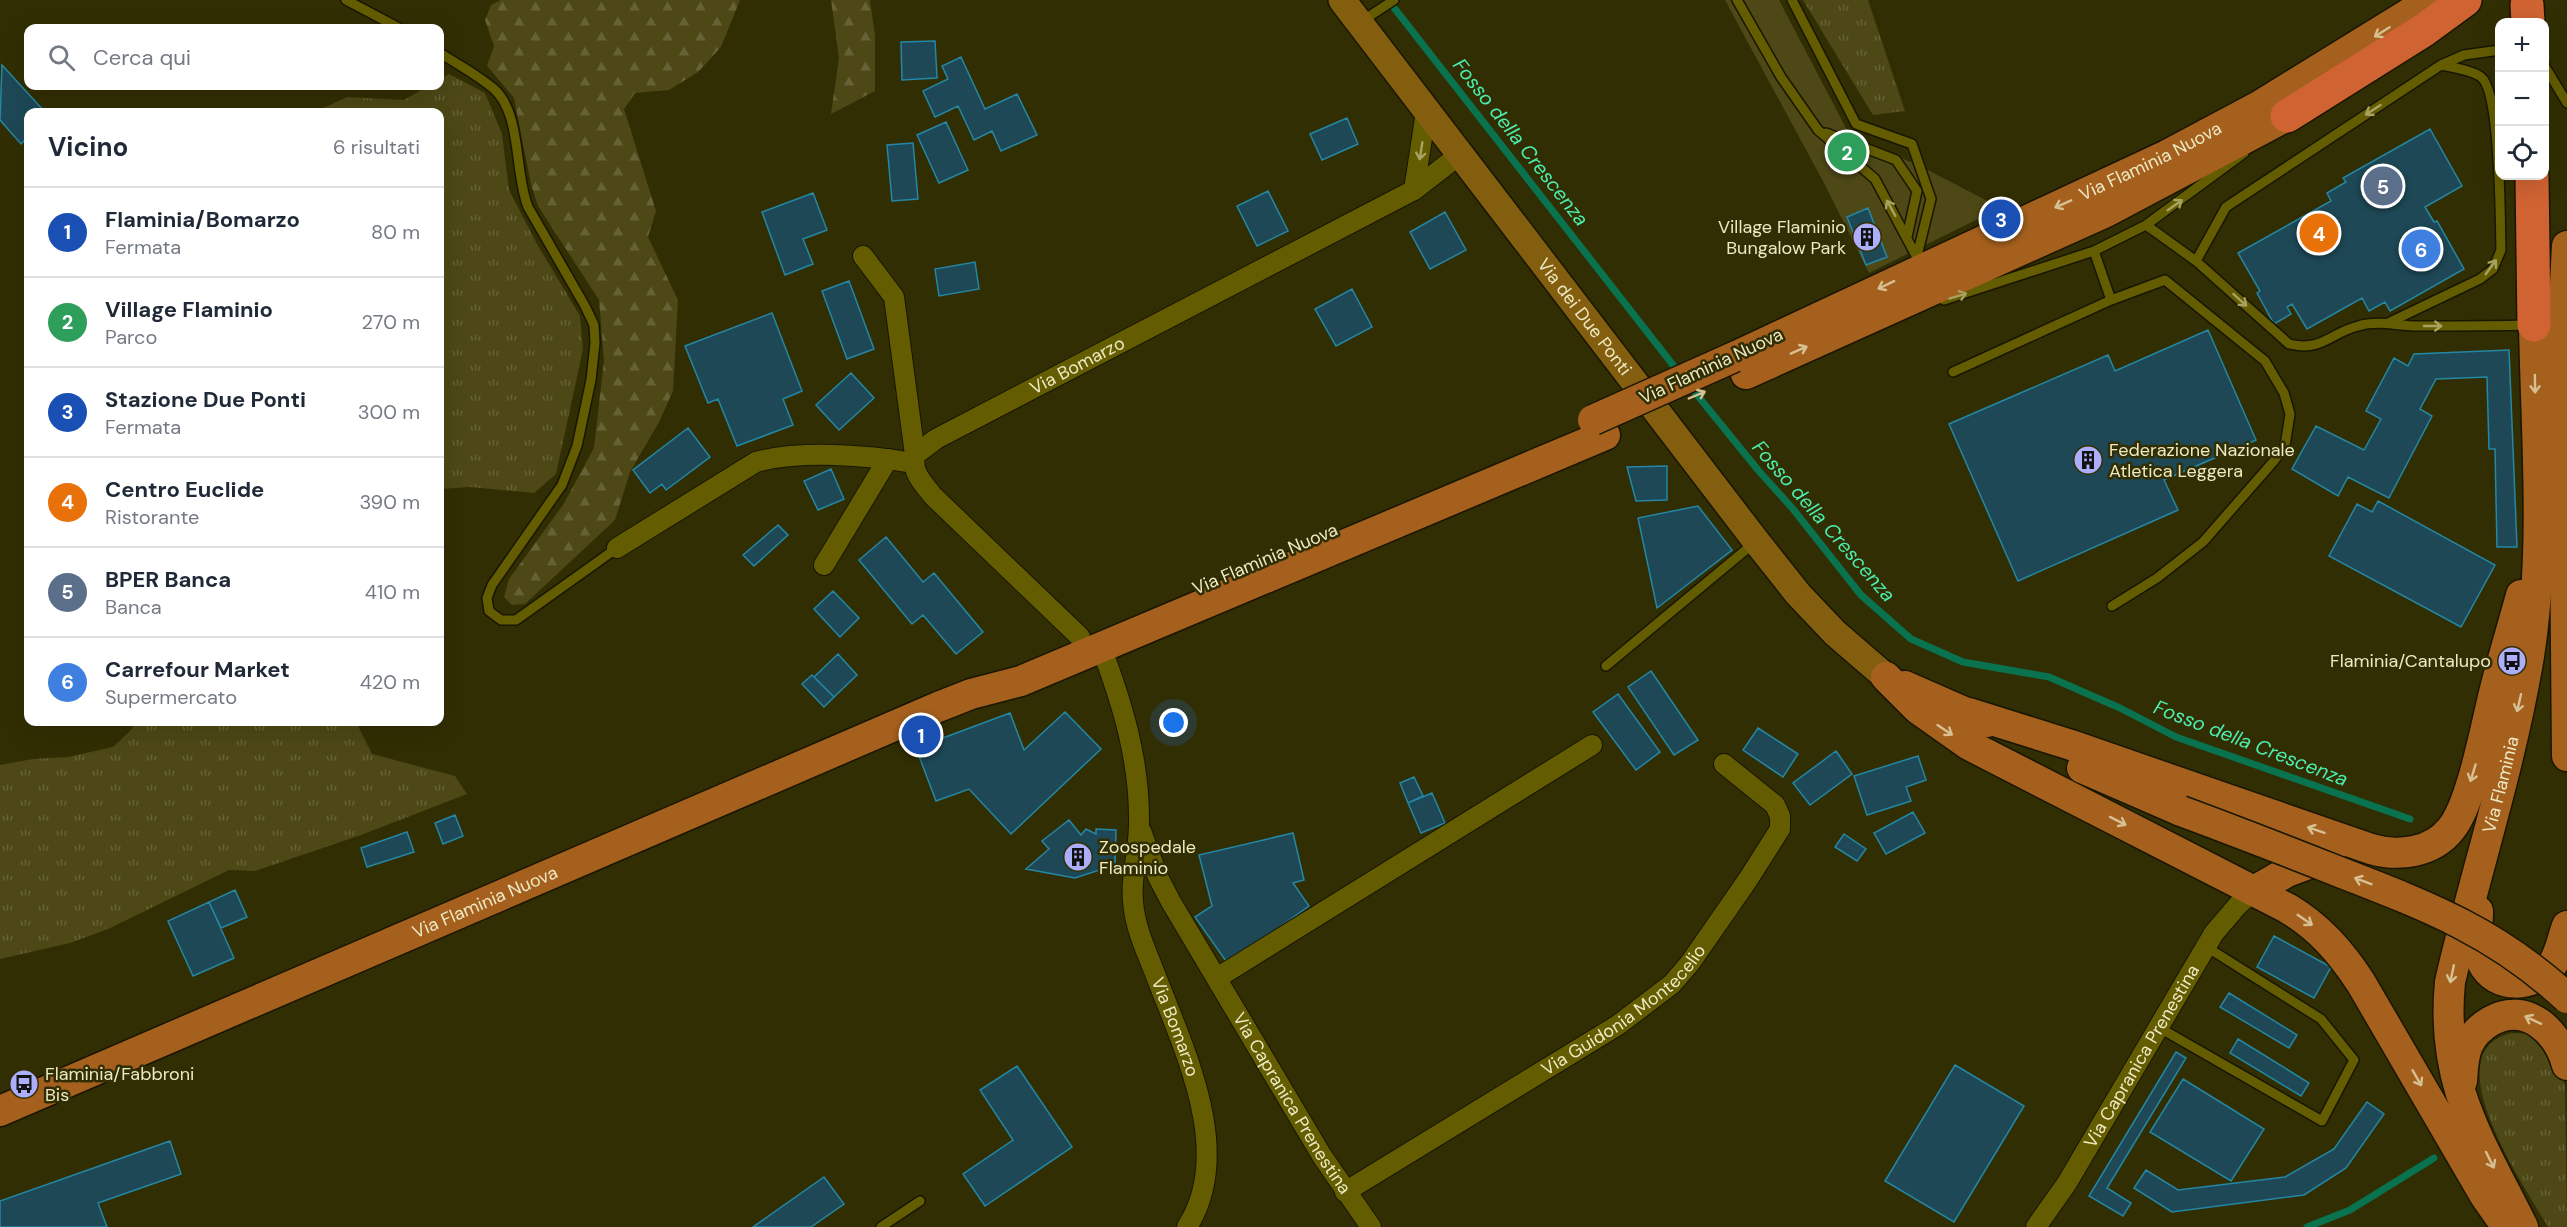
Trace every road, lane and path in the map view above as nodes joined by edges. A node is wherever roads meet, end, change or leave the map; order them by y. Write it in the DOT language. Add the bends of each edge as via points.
graph roads {
  1 [pos="346,0"];
  2 [pos="1342,0"];
  3 [pos="1394,0"];
  4 [pos="1737,0"];
  5 [pos="1792,0"];
  6 [pos="2432,0"];
  7 [pos="2465,0"];
  8 [pos="1368,18"];
  9 [pos="391,24"];
  10 [pos="2495,51"];
  11 [pos="444,56"];
  12 [pos="2442,65"];
  13 [pos="2549,72"];
  14 [pos="2567,103"];
  15 [pos="1426,112"];
  16 [pos="2287,116"];
  17 [pos="1818,130"];
  18 [pos="1460,155"];
  19 [pos="2532,180"];
  20 [pos="1414,190"];
  21 [pos="2146,225"];
  22 [pos="1907,237"];
  23 [pos="2567,246"];
  24 [pos="2094,251"];
  25 [pos="863,256"];
  26 [pos="1920,261"];
  27 [pos="2196,261"];
  28 [pos="2111,300"];
  29 [pos="1935,302"];
  30 [pos="1925,305"];
  31 [pos="1861,322"];
  32 [pos="2386,324"];
  33 [pos="2534,325"];
  34 [pos="1740,365"];
  35 [pos="1953,372"];
  36 [pos="2566,376"];
  37 [pos="888,459"];
  38 [pos="914,459"];
  39 [pos="2538,534"];
  40 [pos="1756,542"];
  41 [pos="617,548"];
  42 [pos="824,565"];
  43 [pos="2112,606"];
  44 [pos="1090,642"];
  45 [pos="1606,666"];
  46 [pos="1886,677"];
  47 [pos="2566,698"];
  48 [pos="1969,713"];
  49 [pos="1592,745"];
  50 [pos="2567,756"];
  51 [pos="1724,764"];
  52 [pos="1139,825"];
  53 [pos="2371,849"];
  54 [pos="2478,875"];
  55 [pos="2254,891"];
  56 [pos="2567,926"];
  57 [pos="2205,946"];
  58 [pos="1217,978"];
  59 [pos="2567,998"];
  60 [pos="2158,1027"];
  61 [pos="2567,1065"];
  62 [pos="2464,1108"];
  63 [pos="0,1111"];
  64 [pos="1345,1192"];
  65 [pos="920,1201"];
  66 [pos="881,1227"];
  67 [pos="1187,1227"];
  68 [pos="1371,1227"];
  69 [pos="2036,1227"];
  70 [pos="2509,1227"];
  71 [pos="2523,1227"];
  1 -- 9 [label="lane"];
  2 -- 8 [label="street, Via dei Due Ponti"];
  3 -- 8 [label="lane"];
  4 -- 17 [label="lane" via="1781,77"];
  5 -- 26 [label="lane" via="1856,124 1912,144 1931,199"];
  6 -- 26 [label="main road, Via Flaminia Nuova, one-way" via="2279,94 2177,149 2082,196"];
  7 -- 16 [label="highway"];
  8 -- 15 [label="street, Via dei Due Ponti"];
  10 -- 12 [label="lane" via="2464,55"];
  11 -- 41 [label="lane" via="495,89 507,108 528,207 594,324 591,380 577,446 562,486 492,585 487,598 489,611 501,620 516,620"];
  12 -- 27 [label="lane, one-way" via="2226,207"];
  32 -- 12 [label="lane, one-way" via="2480,279 2493,268 2501,250 2495,117 2489,87 2481,77"];
  13 -- 14 [label="lane"];
  15 -- 18 [label="street, Via dei Due Ponti"];
  15 -- 20 [label="street, one-way"];
  21 -- 16 [label="lane, one-way" via="2229,166"];
  16 -- 31 [label="main road, Via Flaminia Nuova" via="2106,212"];
  22 -- 17 [label="lane, one-way" via="1875,179"];
  17 -- 22 [label="lane" via="1896,160 1917,190"];
  18 -- 20 [label="street, Via Bomarzo"];
  18 -- 40 [label="street, Via dei Due Ponti"];
  19 -- 33 [label="highway"];
  20 -- 38 [label="street, Via Bomarzo" via="936,439"];
  21 -- 24 [label="lane"];
  21 -- 27 [label="lane"];
  22 -- 26 [label="lane"];
  23 -- 36 [label="main road"];
  24 -- 28 [label="lane"];
  29 -- 24 [label="lane, one-way"];
  25 -- 38 [label="street" via="894,297"];
  26 -- 34 [label="main road, Via Flaminia Nuova, one-way"];
  27 -- 32 [label="lane, one-way" via="2289,344 2318,346 2355,326"];
  28 -- 35 [label="lane"];
  28 -- 43 [label="lane" via="2165,280 2265,360 2284,393 2290,414 2285,446 2203,542"];
  30 -- 31 [label="lane"];
  34 -- 31 [label="main road, Via Flaminia Nuova, one-way"];
  32 -- 33 [label="lane, one-way"];
  33 -- 39 [label="main road, Via Flaminia, one-way"];
  34 -- 44 [label="main road, Via Flaminia Nuova, bridge"];
  36 -- 47 [label="main road"];
  37 -- 38 [label="street"];
  37 -- 41 [label="street" via="782,455 756,462"];
  37 -- 42 [label="street"];
  38 -- 44 [label="street, Via Bomarzo" via="915,471 933,496"];
  39 -- 53 [label="main road, one-way" via="2460,815 2444,837 2420,849"];
  39 -- 54 [label="main road, Via Flaminia, one-way" via="2529,657"];
  40 -- 45 [label="lane"];
  40 -- 46 [label="street, Via dei Due Ponti" via="1835,633"];
  44 -- 52 [label="street, Via Bomarzo" via="1119,693 1129,729"];
  44 -- 63 [label="main road, Via Flaminia Nuova" via="998,674 971,694"];
  46 -- 48 [label="main road"];
  46 -- 55 [label="main road, one-way" via="1918,709 1969,745"];
  47 -- 50 [label="main road"];
  53 -- 48 [label="main road, one-way"];
  59 -- 48 [label="main road, one-way, bridge" via="2507,949 2458,921 2181,811"];
  49 -- 58 [label="street"];
  51 -- 64 [label="street, Via Guidonia Montecelio" via="1775,806 1780,829 1672,984 1618,1025"];
  52 -- 58 [label="street, Via Bomarzo" via="1164,890"];
  52 -- 67 [label="street, Via Bomarzo" via="1132,883 1136,921 1194,1084 1207,1145 1205,1182"];
  53 -- 55 [label="main road" via="2308,863"];
  54 -- 56 [label="main road" via="2478,950 2485,968 2501,980 2520,983 2537,978 2555,959"];
  54 -- 62 [label="main road, Via Flaminia, one-way" via="2449,998 2450,1052"];
  55 -- 57 [label="street, Via Capranica Prenestina"];
  55 -- 70 [label="main road, one-way" via="2313,926 2348,963 2485,1196"];
  57 -- 60 [label="street, Via Capranica Prenestina"];
  57 -- 60 [label="lane" via="2321,1019 2354,1060 2322,1121"];
  58 -- 64 [label="street, Via Capranica Prenestina"];
  60 -- 69 [label="street, Via Capranica Prenestina" via="2067,1184"];
  61 -- 62 [label="main road, one-way" via="2557,1040 2540,1023 2516,1015 2496,1018 2481,1028 2468,1045 2463,1070"];
  62 -- 71 [label="main road, Via Flaminia, one-way"];
  64 -- 68 [label="street, Via Capranica Prenestina"];
  65 -- 66 [label="lane"];
}
